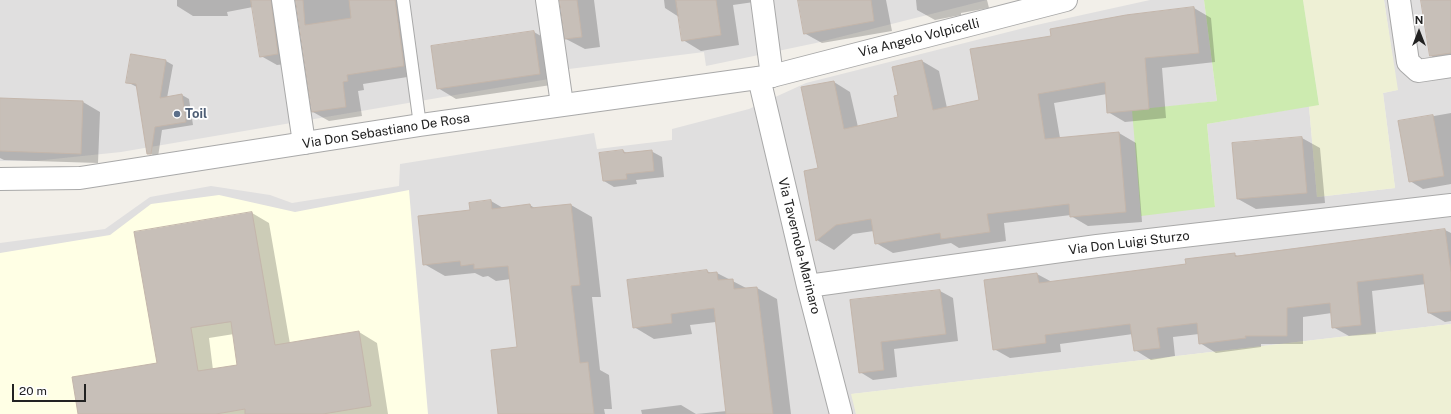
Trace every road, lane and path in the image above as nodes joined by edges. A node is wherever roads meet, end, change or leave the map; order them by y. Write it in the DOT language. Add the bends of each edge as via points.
graph roads {
  1 [pos="283,0"];
  2 [pos="403,0"];
  3 [pos="547,0"];
  4 [pos="762,0"];
  5 [pos="1066,0"];
  6 [pos="1399,0"];
  7 [pos="1451,66"];
  8 [pos="765,77"];
  9 [pos="562,104"];
  10 [pos="420,125"];
  11 [pos="304,143"];
  12 [pos="0,179"];
  13 [pos="1451,205"];
  14 [pos="808,286"];
  15 [pos="841,414"];
  1 -- 11 [label="street"];
  2 -- 10 [label="lane"];
  3 -- 9 [label="street"];
  4 -- 8 [label="street, Via Tavernola-Marinaro"];
  5 -- 8 [label="street, Via Angelo Volpicelli"];
  6 -- 7 [label="street" via="1408,62 1418,71"];
  8 -- 9 [label="street, Via Don Sebastiano De Rosa"];
  8 -- 14 [label="street, Via Tavernola-Marinaro"];
  9 -- 10 [label="street, Via Don Sebastiano De Rosa"];
  10 -- 11 [label="street, Via Don Sebastiano De Rosa"];
  11 -- 12 [label="street, Via Don Sebastiano De Rosa" via="80,178"];
  13 -- 14 [label="street, Via Don Luigi Sturzo" via="1097,246"];
  14 -- 15 [label="street, Via Tavernola-Marinaro"];
}
